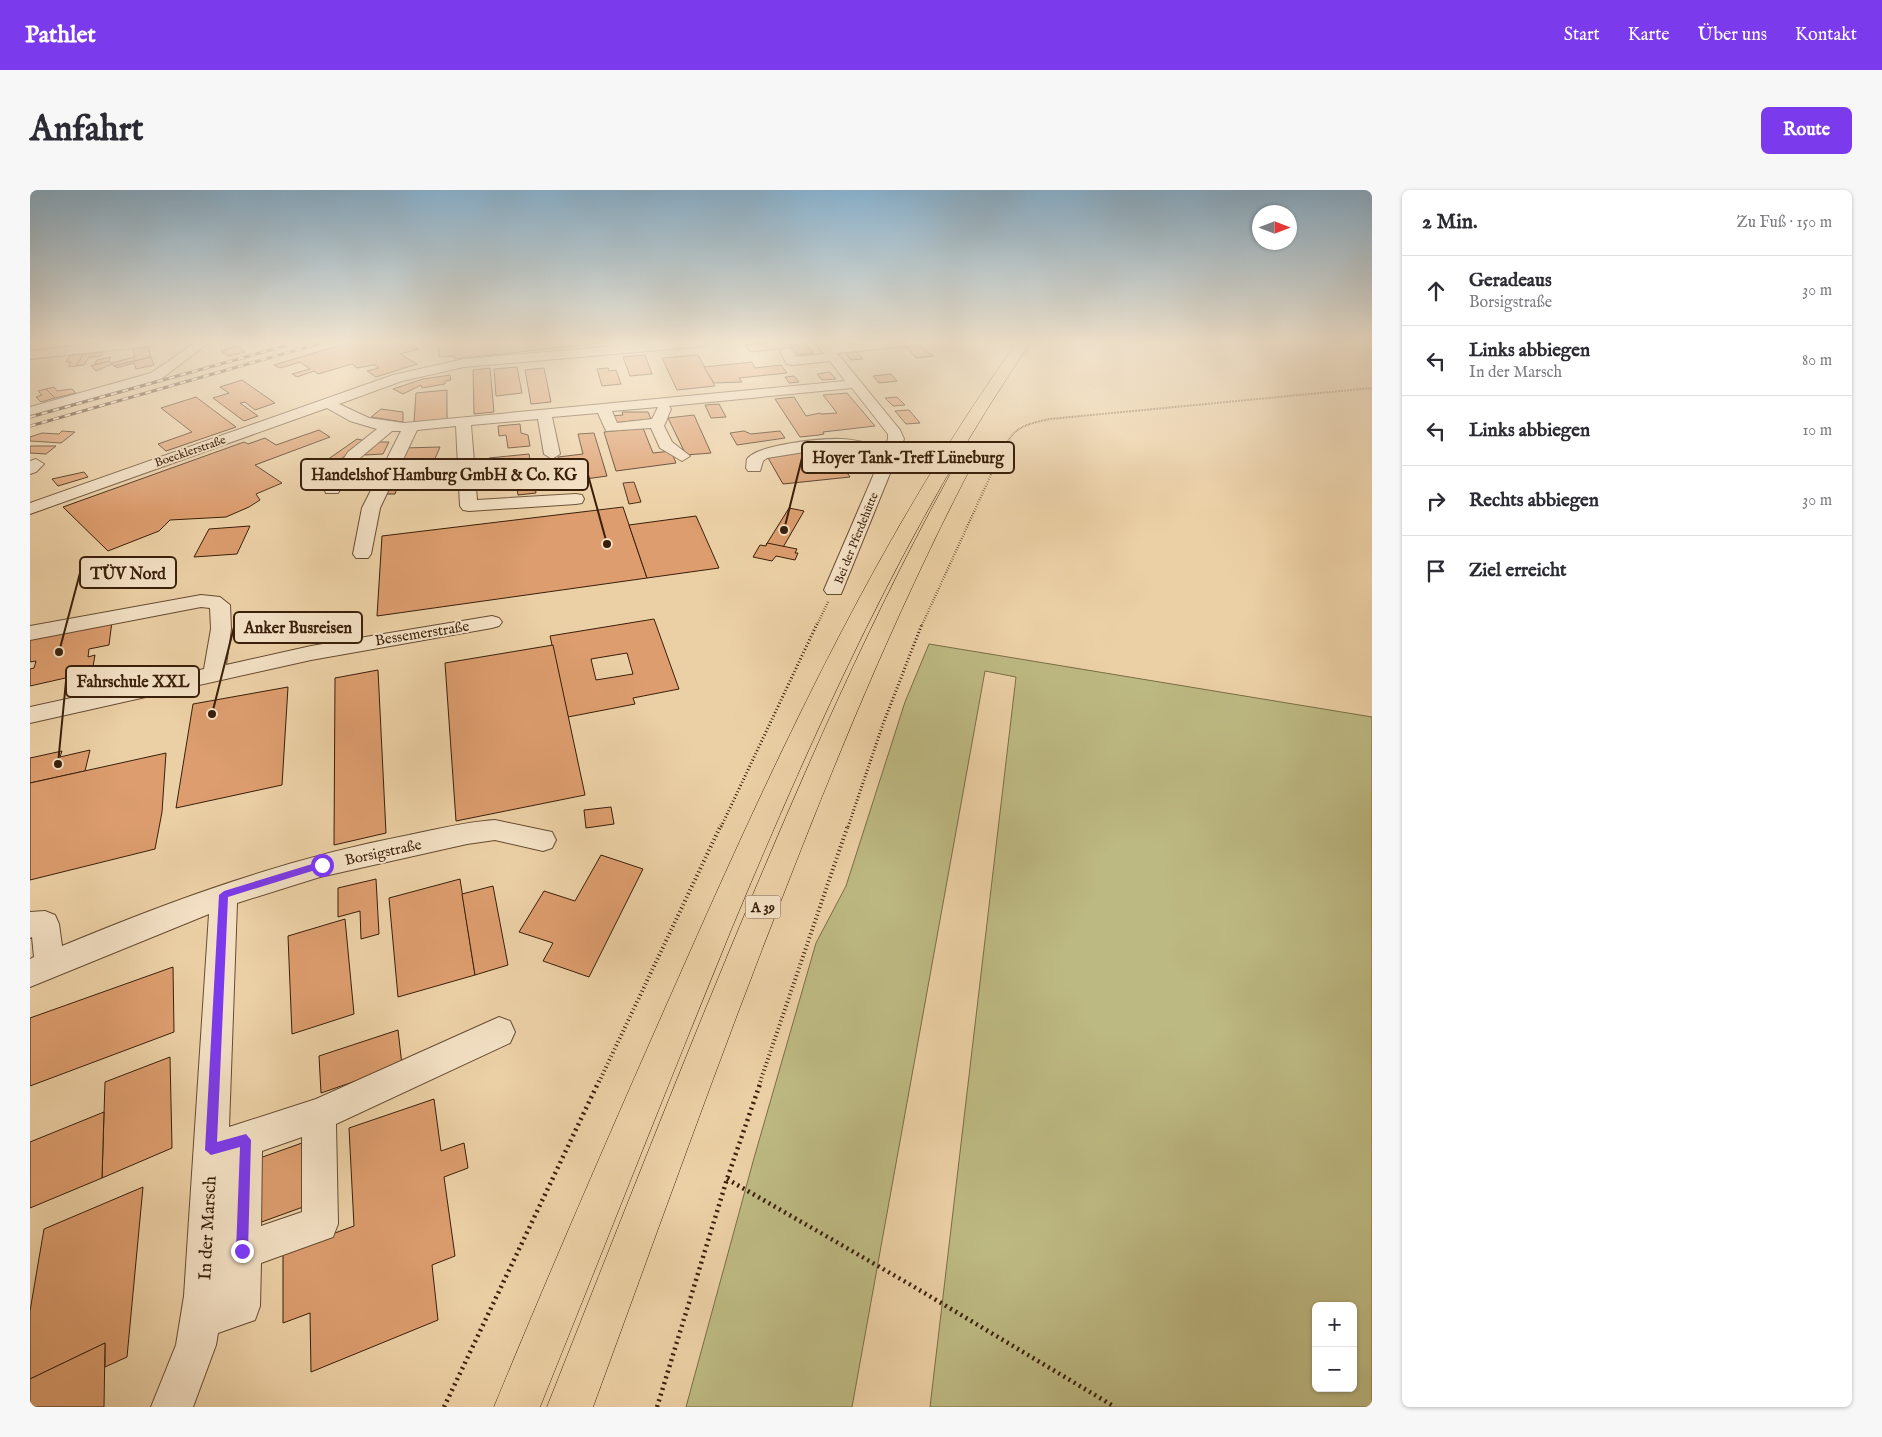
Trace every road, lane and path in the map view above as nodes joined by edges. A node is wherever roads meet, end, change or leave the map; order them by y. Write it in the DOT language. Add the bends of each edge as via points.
graph roads {
  1 [pos="74,399"];
  2 [pos="340,399"];
  3 [pos="698,399"];
  4 [pos="867,399"];
  5 [pos="986,399"];
  6 [pos="1258,399"];
  7 [pos="328,403"];
  8 [pos="604,408"];
  9 [pos="30,411"];
  10 [pos="661,412"];
  11 [pos="544,414"];
  12 [pos="989,421"];
  13 [pos="463,422"];
  14 [pos="388,427"];
  15 [pos="410,427"];
  16 [pos="891,452"];
  17 [pos="552,454"];
  18 [pos="682,456"];
  19 [pos="754,468"];
  20 [pos="332,489"];
  21 [pos="576,499"];
  22 [pos="30,509"];
  23 [pos="362,554"];
  24 [pos="834,590"];
  25 [pos="492,622"];
  26 [pos="30,633"];
  27 [pos="215,663"];
  28 [pos="30,697"];
  29 [pos="30,714"];
  30 [pos="544,840"];
  31 [pos="224,895"];
  32 [pos="30,926"];
  33 [pos="40,969"];
  34 [pos="499,1032"];
  35 [pos="319,1115"];
  36 [pos="246,1140"];
  37 [pos="211,1150"];
  38 [pos="727,1179"];
  39 [pos="242,1251"];
  40 [pos="200,1319"];
  41 [pos="172,1407"];
  42 [pos="444,1407"];
  43 [pos="518,1407"];
  44 [pos="570,1407"];
  45 [pos="657,1407"];
  46 [pos="1115,1407"];
  1 -- 9 [label="street"];
  2 -- 7 [label="street, Boecklerstraße"];
  3 -- 10 [label="street" via="685,400 690,409"];
  4 -- 16 [label="street, Bei der Pferdehütte" via="895,433"];
  5 -- 43 [label="highway, A 39" via="971,417 928,488 799,742 716,928"];
  6 -- 38 [label="path" via="1050,419 1025,424 1013,432 924,620 883,724"];
  7 -- 14 [label="street" via="353,418"];
  7 -- 22 [label="street, Boecklerstraße"];
  8 -- 10 [label="street"];
  8 -- 10 [label="street" via="611,428"];
  8 -- 11 [label="street"];
  10 -- 18 [label="street" via="657,426 665,445"];
  11 -- 13 [label="street"];
  11 -- 17 [label="street"];
  12 -- 44 [label="highway, A 39" via="948,493 864,667 827,753 749,942"];
  13 -- 15 [label="street"];
  13 -- 21 [label="street" via="469,506"];
  14 -- 15 [label="street"];
  14 -- 20 [label="street" via="354,455"];
  15 -- 23 [label="street" via="372,508"];
  16 -- 19 [label="street" via="823,444 762,454 755,459"];
  16 -- 24 [label="street, Bei der Pferdehütte"];
  24 -- 42 [label="path"];
  25 -- 27 [label="street, Bessemerstraße" via="311,652"];
  26 -- 27 [label="street" via="214,601 220,605 221,629"];
  27 -- 28 [label="street" via="93,682"];
  27 -- 29 [label="street, Bessemerstraße"];
  30 -- 31 [label="street, Borsigstraße" via="496,830 303,864"];
  31 -- 33 [label="street, Borsigstraße"];
  31 -- 37 [label="street, In der Marsch"];
  32 -- 33 [label="street" via="45,924"];
  34 -- 35 [label="street"];
  35 -- 36 [label="street"];
  35 -- 39 [label="street" via="320,1224"];
  36 -- 37 [label="street"];
  36 -- 39 [label="street"];
  37 -- 40 [label="street, In der Marsch"];
  38 -- 45 [label="path"];
  38 -- 46 [label="path"];
  39 -- 40 [label="street" via="241,1306"];
  40 -- 41 [label="street, In der Marsch" via="196,1344"];
}
